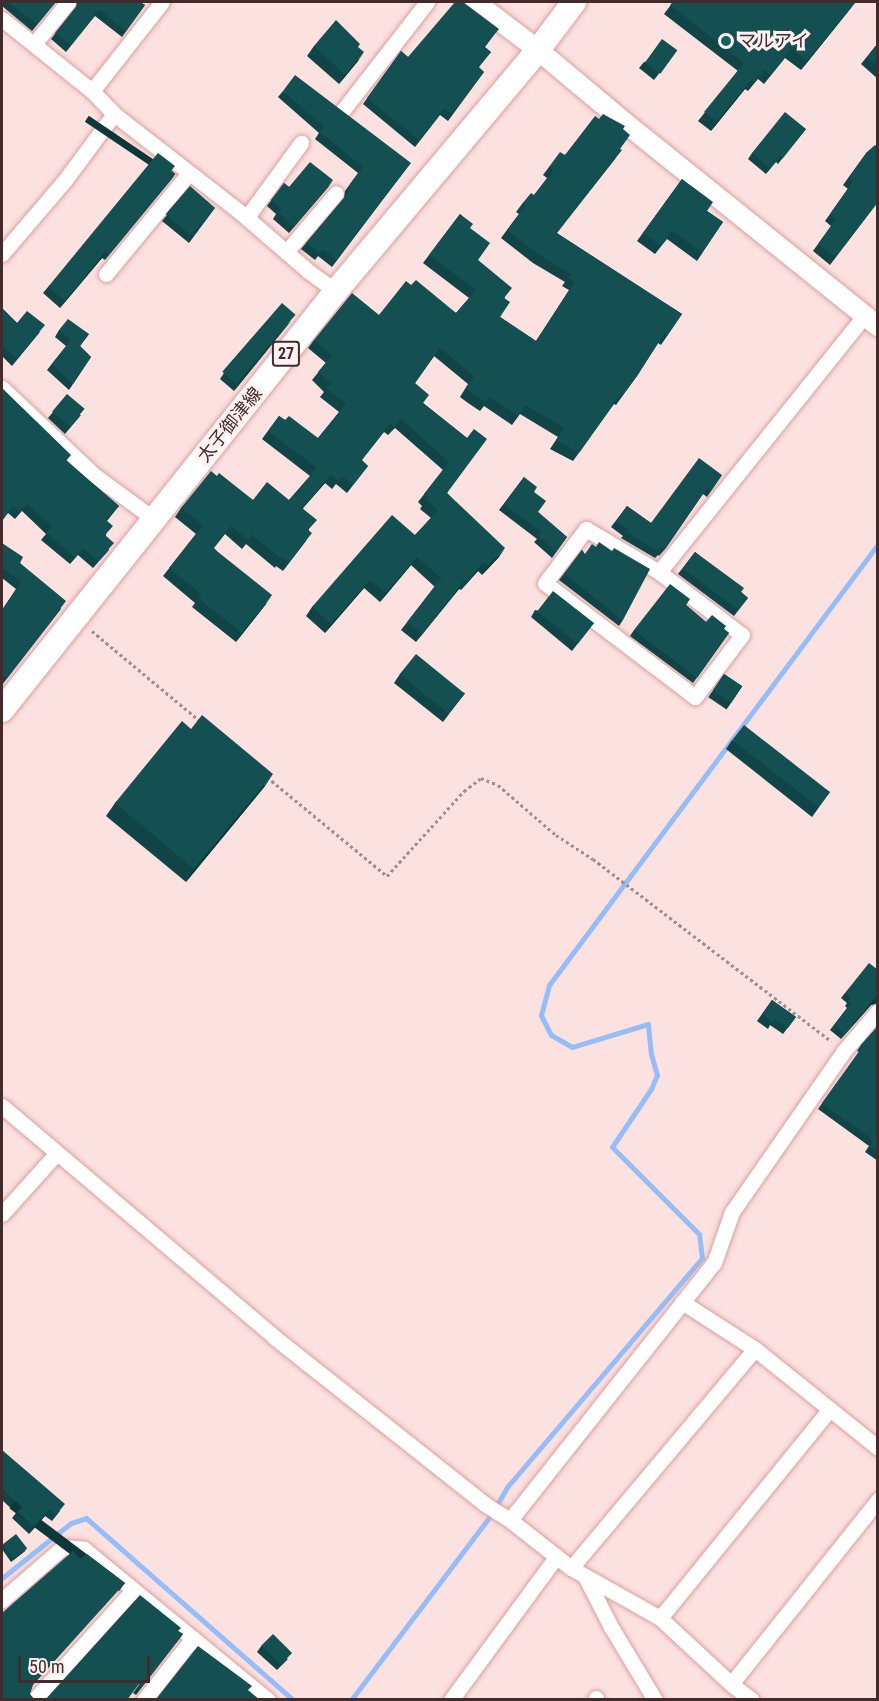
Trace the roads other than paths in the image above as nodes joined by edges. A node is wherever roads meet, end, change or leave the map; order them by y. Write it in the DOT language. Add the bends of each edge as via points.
graph roads {
  1 [pos="68,2"];
  2 [pos="162,2"];
  3 [pos="427,2"];
  4 [pos="475,2"];
  5 [pos="574,2"];
  6 [pos="2,19"];
  7 [pos="34,44"];
  8 [pos="538,50"];
  9 [pos="92,91"];
  10 [pos="343,110"];
  11 [pos="114,114"];
  12 [pos="301,143"];
  13 [pos="189,173"];
  14 [pos="336,193"];
  15 [pos="247,218"];
  16 [pos="286,252"];
  17 [pos="2,254"];
  18 [pos="106,274"];
  19 [pos="336,291"];
  20 [pos="871,321"];
  21 [pos="2,388"];
  22 [pos="154,519"];
  23 [pos="659,572"];
  24 [pos="2,710"];
  25 [pos="878,1011"];
  26 [pos="2,1106"];
  27 [pos="57,1153"];
  28 [pos="2,1214"];
  29 [pos="682,1302"];
  30 [pos="755,1349"];
  31 [pos="830,1409"];
  32 [pos="878,1448"];
  33 [pos="878,1500"];
  34 [pos="510,1520"];
  35 [pos="556,1557"];
  36 [pos="571,1568"];
  37 [pos="585,1576"];
  38 [pos="133,1590"];
  39 [pos="2,1600"];
  40 [pos="660,1618"];
  41 [pos="193,1638"];
  42 [pos="731,1684"];
  43 [pos="34,1700"];
  44 [pos="144,1700"];
  45 [pos="268,1700"];
  46 [pos="452,1700"];
  47 [pos="655,1700"];
  48 [pos="752,1700"];
  1 -- 7 [label="street"];
  2 -- 9 [label="street"];
  3 -- 10 [label="street"];
  4 -- 8 [label="street"];
  5 -- 8 [label="main road, 太子御津線 / 27"];
  6 -- 7 [label="street"];
  7 -- 9 [label="street"];
  8 -- 19 [label="main road, 太子御津線 / 27"];
  8 -- 20 [label="street"];
  9 -- 11 [label="street"];
  11 -- 13 [label="street"];
  11 -- 17 [label="street"];
  12 -- 15 [label="street"];
  13 -- 15 [label="street"];
  13 -- 18 [label="street"];
  14 -- 16 [label="street"];
  15 -- 16 [label="street"];
  16 -- 19 [label="street"];
  19 -- 22 [label="main road, 太子御津線 / 27"];
  20 -- 23 [label="street"];
  21 -- 22 [label="street" via="94,475"];
  22 -- 24 [label="main road, 太子御津線 / 27"];
  23 -- 23 [label="street" via="586,529 544,582 695,697 742,634"];
  25 -- 29 [label="street" via="844,1051 732,1212 714,1263"];
  26 -- 27 [label="street"];
  27 -- 28 [label="street"];
  27 -- 34 [label="street" via="274,1336"];
  29 -- 30 [label="street"];
  29 -- 34 [label="street"];
  30 -- 31 [label="street"];
  30 -- 36 [label="street"];
  31 -- 32 [label="street"];
  31 -- 40 [label="street"];
  33 -- 42 [label="street"];
  34 -- 35 [label="street"];
  35 -- 36 [label="street"];
  35 -- 46 [label="street"];
  36 -- 37 [label="street"];
  37 -- 40 [label="street"];
  37 -- 47 [label="street"];
  38 -- 39 [label="street" via="84,1549 63,1547"];
  38 -- 41 [label="street"];
  38 -- 43 [label="street"];
  40 -- 42 [label="street"];
  41 -- 44 [label="street"];
  41 -- 45 [label="street"];
  42 -- 48 [label="street"];
}
